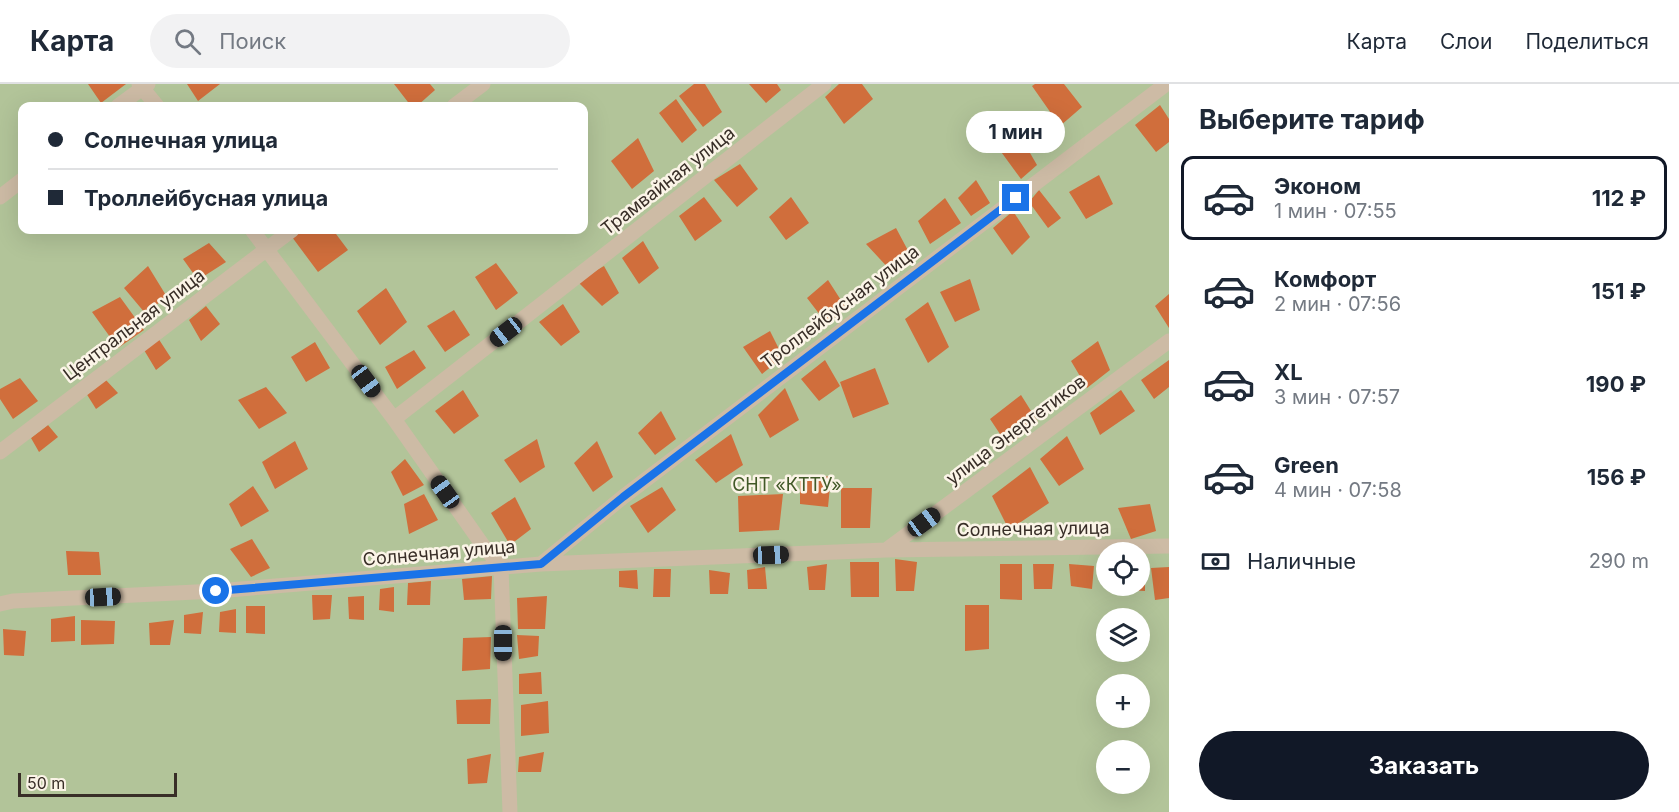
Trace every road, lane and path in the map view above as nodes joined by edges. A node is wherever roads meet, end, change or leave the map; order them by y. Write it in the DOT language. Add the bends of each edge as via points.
graph roads {
  1 [pos="483,84"];
  2 [pos="824,84"];
  3 [pos="1166,84"];
  4 [pos="143,85"];
  5 [pos="123,102"];
  6 [pos="154,102"];
  7 [pos="459,102"];
  8 [pos="18,183"];
  9 [pos="0,197"];
  10 [pos="255,234"];
  11 [pos="286,234"];
  12 [pos="267,248"];
  13 [pos="1169,341"];
  14 [pos="394,419"];
  15 [pos="0,452"];
  16 [pos="1169,546"];
  17 [pos="886,550"];
  18 [pos="541,564"];
  19 [pos="501,567"];
  20 [pos="0,604"];
  21 [pos="510,812"];
  1 -- 7 [label="street"];
  2 -- 14 [label="street, Трамвайная улица"];
  3 -- 18 [label="street, Троллейбусная улица" via="623,497"];
  4 -- 5 [label="street"];
  4 -- 6 [label="street"];
  8 -- 9 [label="street"];
  10 -- 12 [label="street"];
  11 -- 12 [label="street, Центральная улица"];
  12 -- 14 [label="street"];
  12 -- 15 [label="street, Центральная улица"];
  13 -- 17 [label="street, улица Энергетиков"];
  14 -- 19 [label="street"];
  16 -- 17 [label="street, Солнечная улица"];
  17 -- 18 [label="street, Солнечная улица"];
  18 -- 19 [label="street, Солнечная улица"];
  19 -- 20 [label="street, Солнечная улица"];
  19 -- 21 [label="street"];
}
